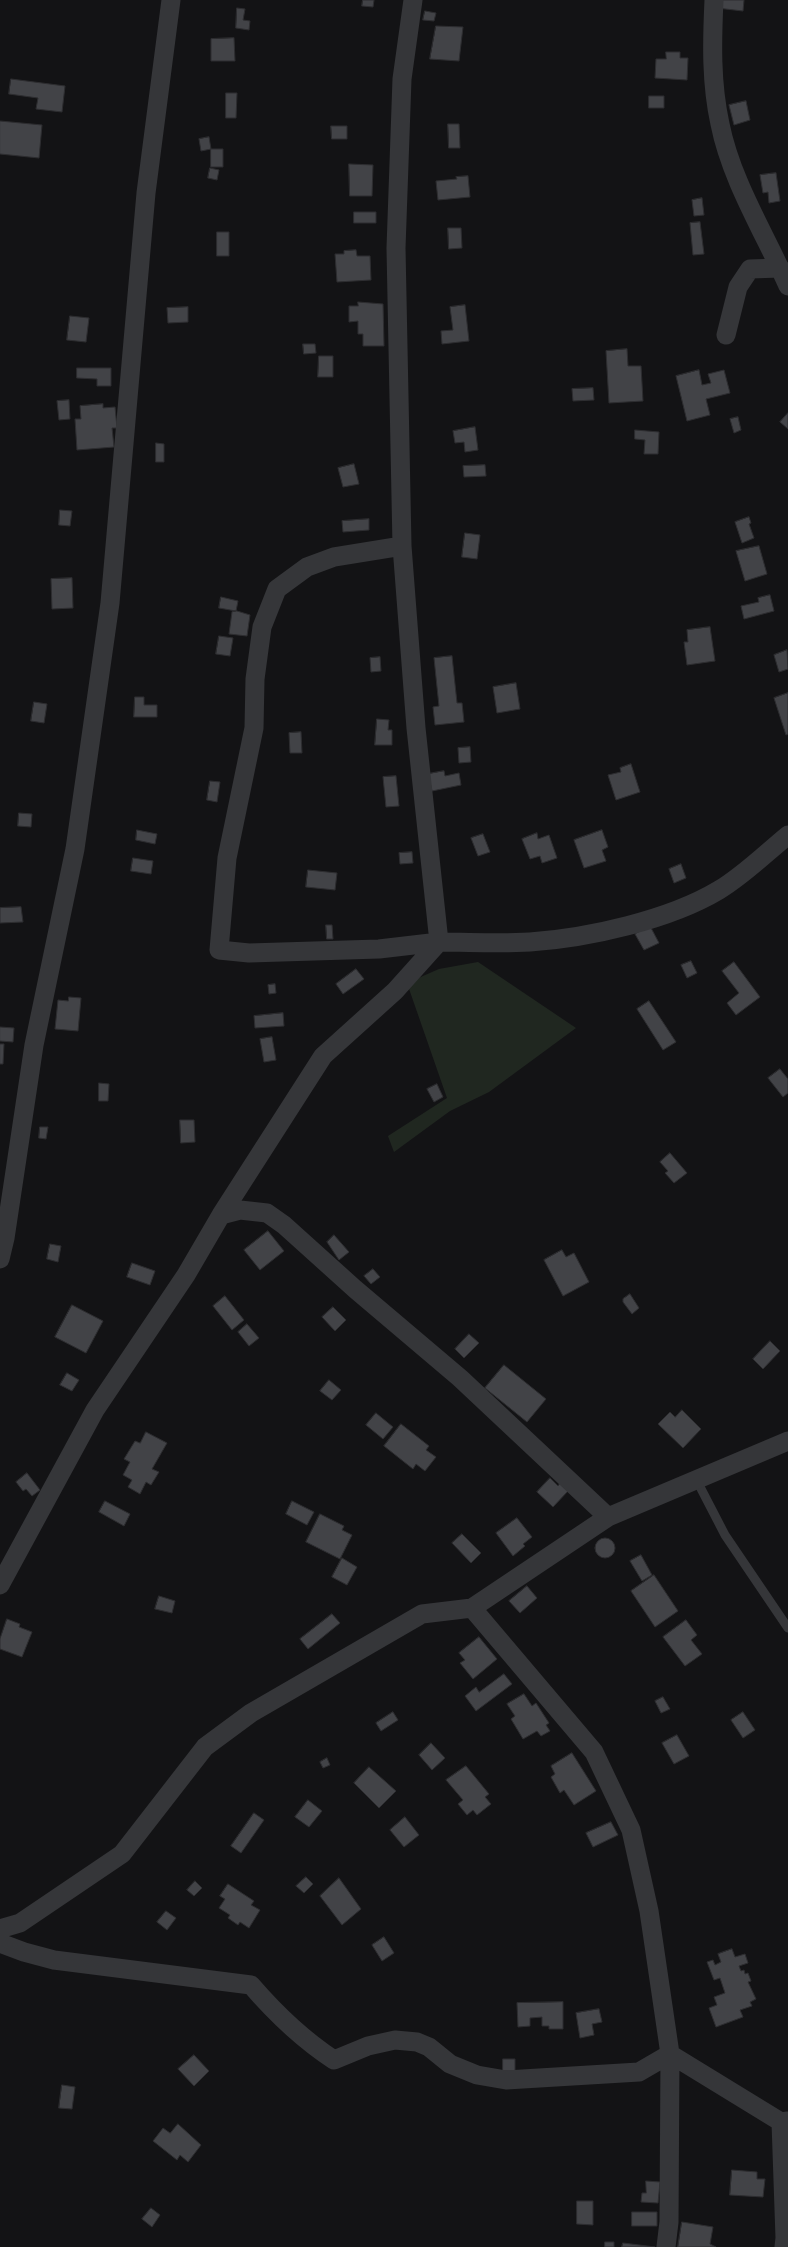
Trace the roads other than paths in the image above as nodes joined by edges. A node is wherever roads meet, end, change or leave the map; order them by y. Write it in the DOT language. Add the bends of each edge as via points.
graph roads {
  1 [pos="171,0"];
  2 [pos="413,0"];
  3 [pos="714,0"];
  4 [pos="780,268"];
  5 [pos="788,286"];
  6 [pos="726,335"];
  7 [pos="402,546"];
  8 [pos="788,835"];
  9 [pos="439,942"];
  10 [pos="221,1215"];
  11 [pos="0,1259"];
  12 [pos="788,1440"];
  13 [pos="696,1479"];
  14 [pos="608,1517"];
  15 [pos="5,1562"];
  16 [pos="0,1585"];
  17 [pos="472,1608"];
  18 [pos="788,1628"];
  19 [pos="0,1929"];
  20 [pos="0,1943"];
  21 [pos="670,2054"];
  22 [pos="784,2122"];
  23 [pos="666,2247"];
  24 [pos="784,2247"];
  1 -- 11 [label="street" via="146,193 110,603 75,849 34,1045"];
  2 -- 7 [label="street" via="402,79 396,248"];
  3 -- 4 [label="street" via="711,58 720,125 740,185"];
  4 -- 5 [label="street"];
  4 -- 6 [label="street" via="750,269 738,287"];
  7 -- 9 [label="street" via="416,728"];
  7 -- 9 [label="street" via="334,557 314,564 277,590 262,627 255,679 254,728 227,858 219,950 249,953 379,949"];
  8 -- 9 [label="street" via="721,889 697,902 654,918 593,934 530,942"];
  9 -- 10 [label="street" via="395,991 323,1056"];
  10 -- 14 [label="street" via="240,1210 267,1213 284,1225 460,1378"];
  10 -- 15 [label="street" via="186,1275 95,1410"];
  12 -- 13 [label="street"];
  13 -- 14 [label="street"];
  13 -- 18 [label="lane" via="725,1535"];
  14 -- 17 [label="street"];
  15 -- 16 [label="street"];
  17 -- 19 [label="street" via="422,1614 250,1714 205,1746 122,1854 20,1923"];
  17 -- 21 [label="street" via="594,1752 631,1830 649,1911"];
  20 -- 21 [label="street" via="54,1960 251,1985 272,2010 307,2042 334,2060 368,2046 396,2040 417,2042 429,2047 450,2064 477,2075 506,2080 639,2072"];
  21 -- 22 [label="street"];
  21 -- 23 [label="street" via="669,2222"];
  22 -- 24 [label="street"];
}
